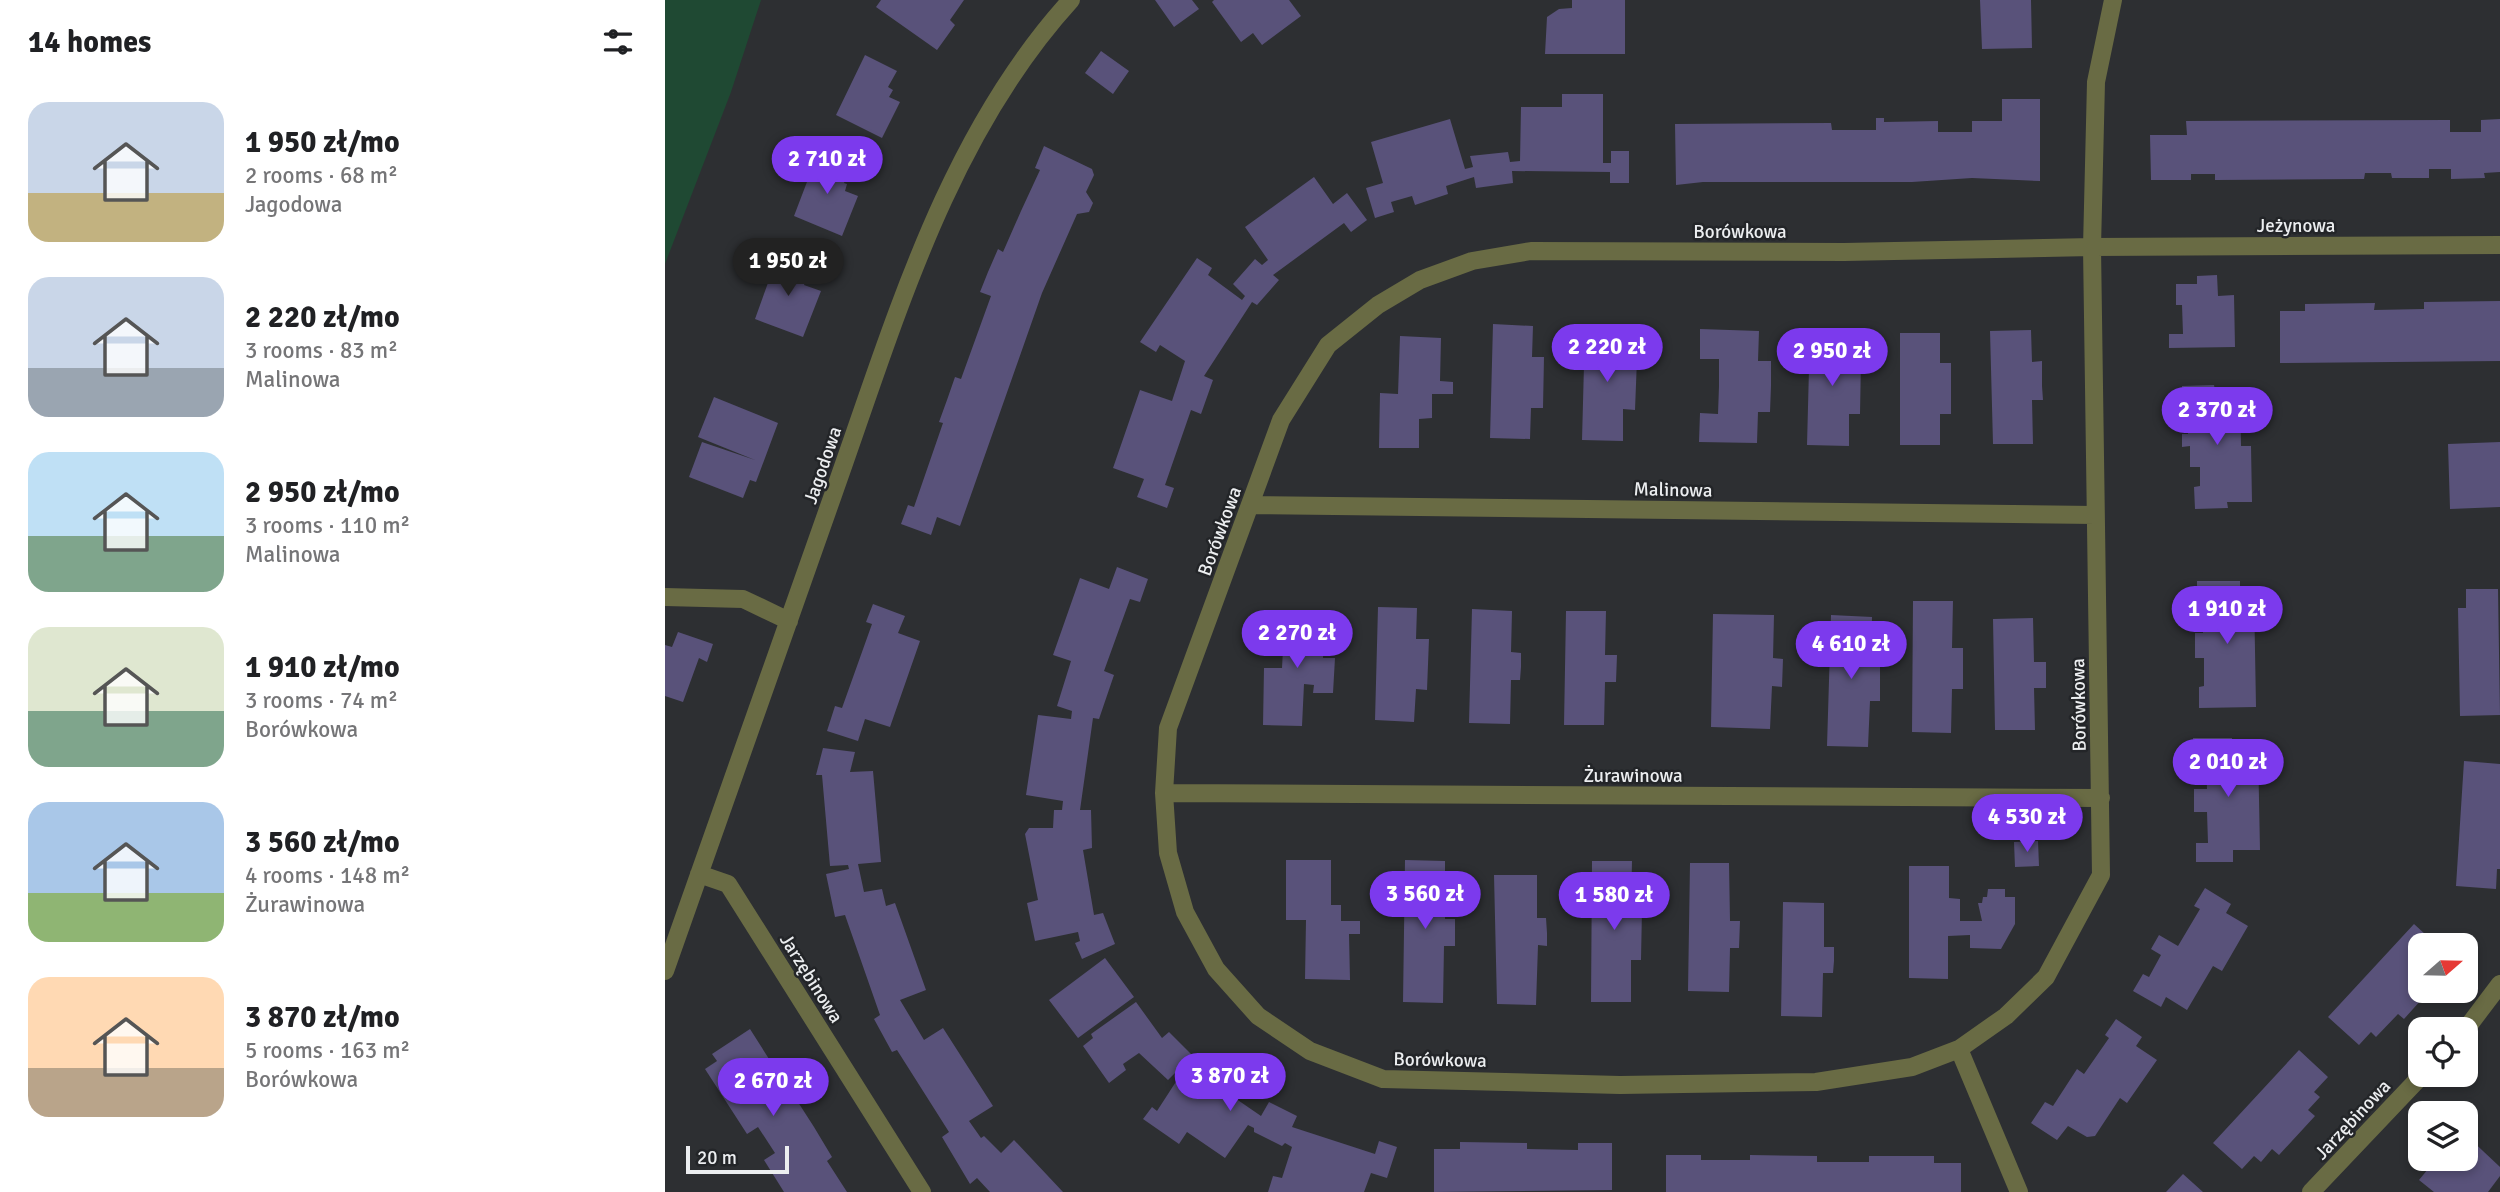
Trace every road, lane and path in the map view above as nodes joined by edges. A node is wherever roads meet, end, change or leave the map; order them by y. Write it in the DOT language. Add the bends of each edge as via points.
graph roads {
  1 [pos="1072,0"];
  2 [pos="2113,0"];
  3 [pos="2500,244"];
  4 [pos="2092,247"];
  5 [pos="1251,505"];
  6 [pos="2095,515"];
  7 [pos="665,597"];
  8 [pos="789,621"];
  9 [pos="1164,793"];
  10 [pos="2101,798"];
  11 [pos="699,874"];
  12 [pos="665,971"];
  13 [pos="2500,984"];
  14 [pos="2475,1017"];
  15 [pos="1959,1049"];
  16 [pos="2411,1087"];
  17 [pos="922,1192"];
  18 [pos="2019,1192"];
  19 [pos="2311,1192"];
  1 -- 8 [label="street, Jagodowa" via="1009,80 942,202"];
  2 -- 4 [label="street, Borówkowa" via="2096,82"];
  3 -- 4 [label="street, Jeżynowa"];
  4 -- 5 [label="street, Borówkowa" via="1531,251 1472,261 1420,280 1378,305 1328,345 1281,420"];
  4 -- 6 [label="street, Borówkowa"];
  5 -- 6 [label="street, Malinowa"];
  5 -- 9 [label="street, Borówkowa" via="1168,728"];
  6 -- 10 [label="street, Borówkowa"];
  7 -- 8 [label="street" via="743,599"];
  8 -- 11 [label="street, Jagodowa"];
  9 -- 10 [label="street, Żurawinowa"];
  9 -- 15 [label="street, Borówkowa" via="1168,853 1185,912 1216,969 1258,1016 1310,1051 1383,1079 1620,1085 1816,1082 1912,1067"];
  10 -- 15 [label="street, Borówkowa" via="2101,875 2052,967 2006,1016"];
  11 -- 12 [label="street, Jagodowa"];
  11 -- 17 [label="street, Jarzębinowa" via="728,884"];
  13 -- 14 [label="street"];
  15 -- 18 [label="street"];
  16 -- 19 [label="street, Jarzębinowa"];
}
